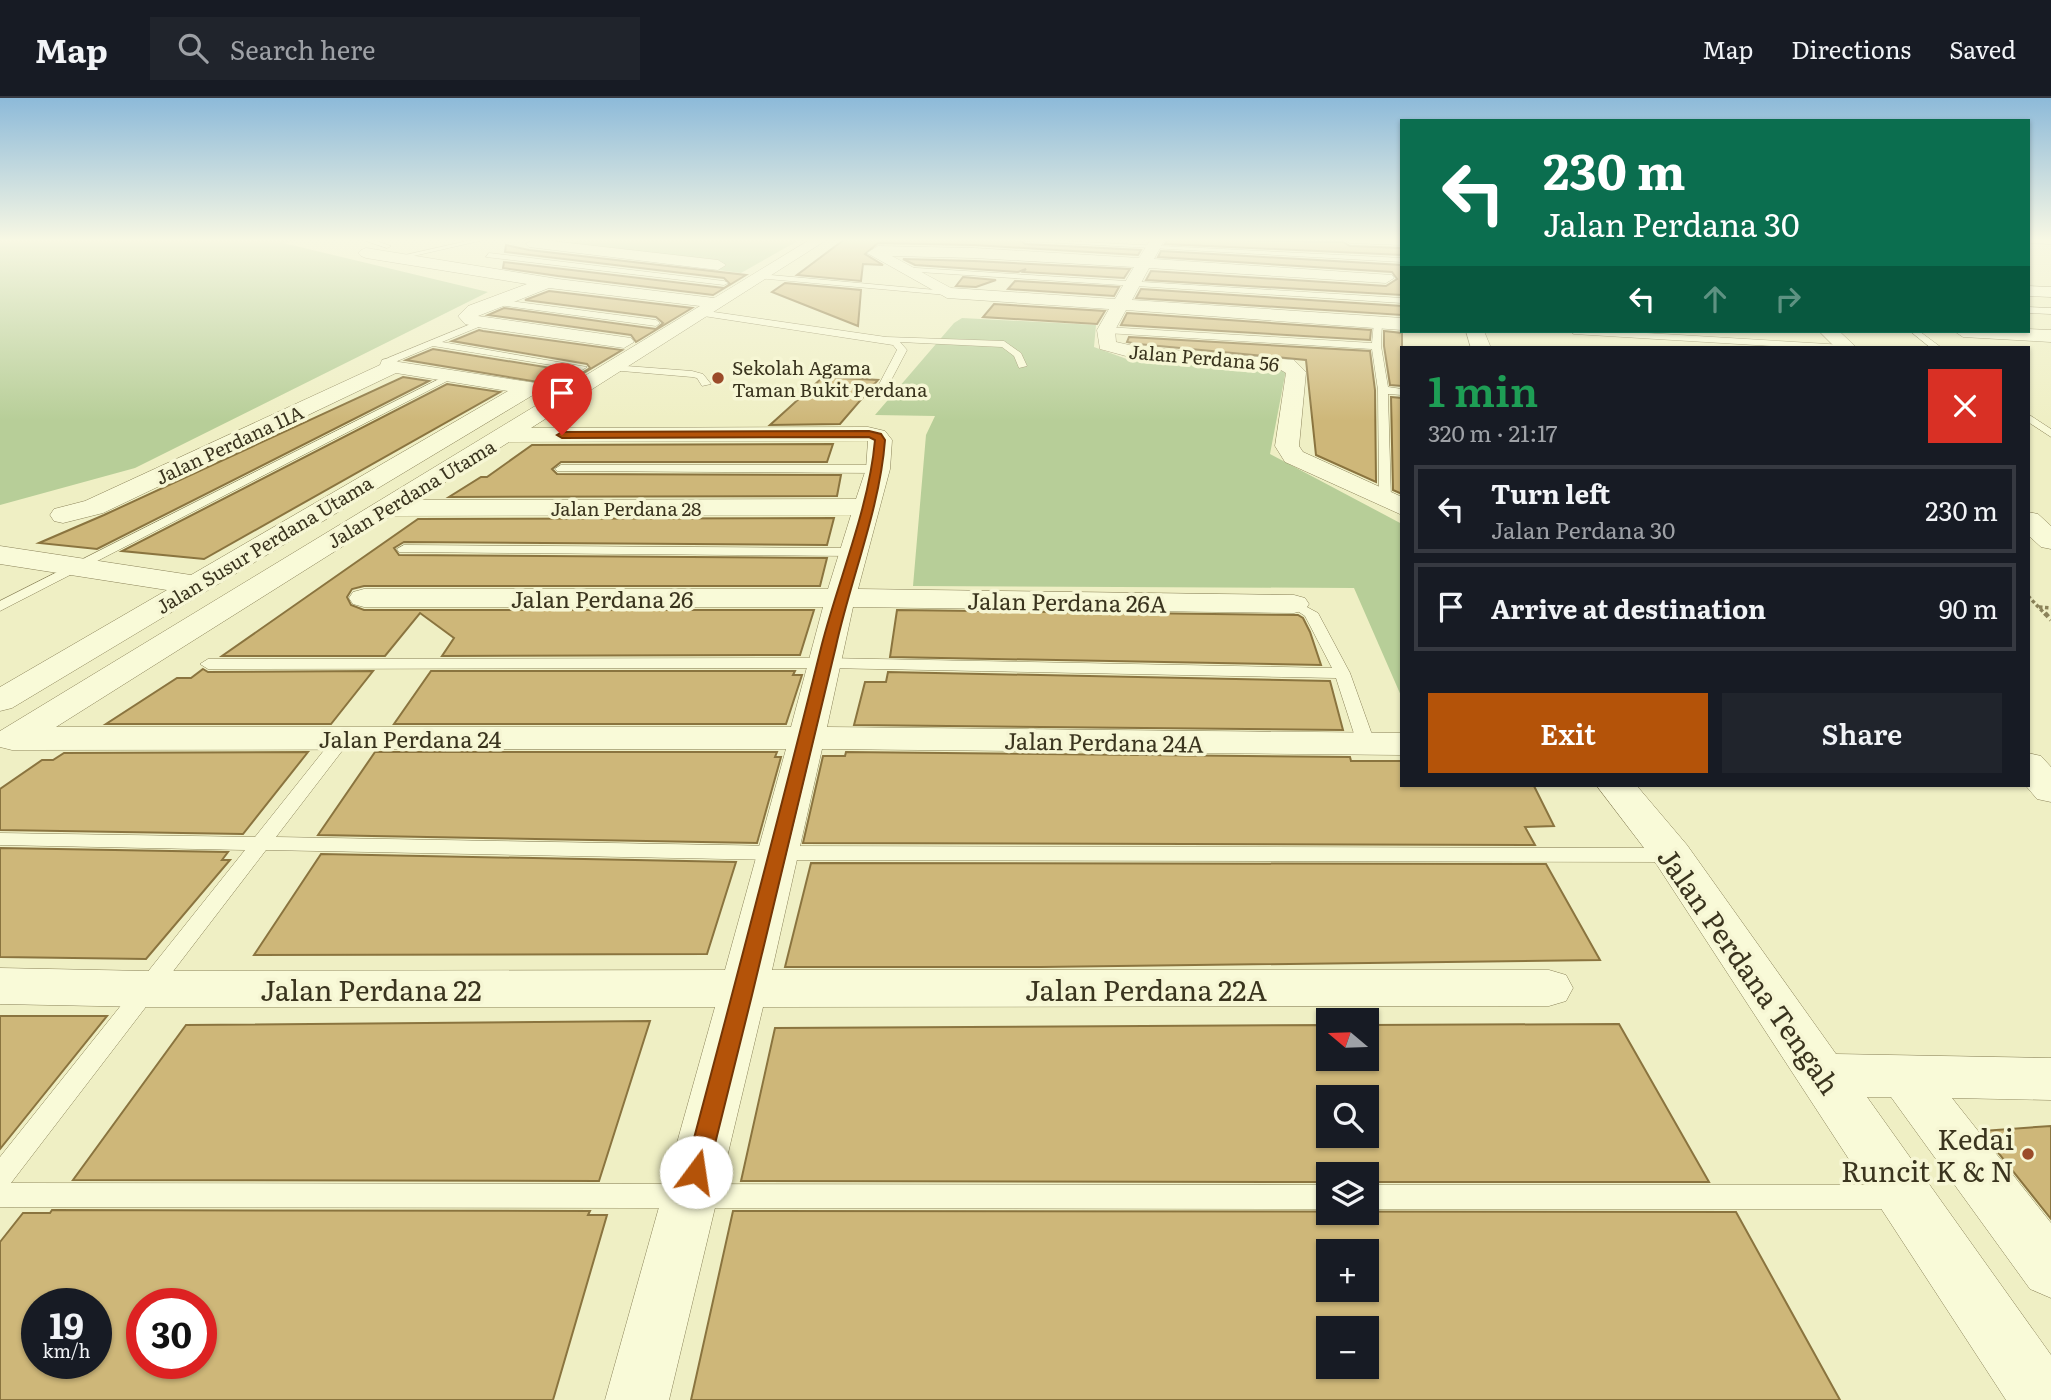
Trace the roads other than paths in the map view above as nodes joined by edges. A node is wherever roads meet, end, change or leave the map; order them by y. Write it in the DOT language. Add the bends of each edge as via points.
graph roads {
  1 [pos="501,300"];
  2 [pos="712,300"];
  3 [pos="716,300"];
  4 [pos="1036,300"];
  5 [pos="1123,300"];
  6 [pos="1364,300"];
  7 [pos="494,302"];
  8 [pos="1400,302"];
  9 [pos="1119,306"];
  10 [pos="2030,310"];
  11 [pos="2051,311"];
  12 [pos="482,322"];
  13 [pos="1378,322"];
  14 [pos="656,323"];
  15 [pos="1400,324"];
  16 [pos="1106,330"];
  17 [pos="1606,333"];
  18 [pos="1830,333"];
  19 [pos="1917,333"];
  20 [pos="2012,333"];
  21 [pos="884,339"];
  22 [pos="624,342"];
  23 [pos="430,343"];
  24 [pos="2046,345"];
  25 [pos="1376,346"];
  26 [pos="1813,346"];
  27 [pos="1843,346"];
  28 [pos="1934,346"];
  29 [pos="391,366"];
  30 [pos="1021,366"];
  31 [pos="582,367"];
  32 [pos="612,368"];
  33 [pos="450,377"];
  34 [pos="706,384"];
  35 [pos="528,388"];
  36 [pos="881,390"];
  37 [pos="1383,390"];
  38 [pos="1400,392"];
  39 [pos="572,393"];
  40 [pos="2031,421"];
  41 [pos="2051,424"];
  42 [pos="2051,434"];
  43 [pos="506,435"];
  44 [pos="561,469"];
  45 [pos="878,469"];
  46 [pos="1394,503"];
  47 [pos="867,507"];
  48 [pos="385,508"];
  49 [pos="63,515"];
  50 [pos="2030,522"];
  51 [pos="2051,541"];
  52 [pos="2030,548"];
  53 [pos="404,549"];
  54 [pos="2051,550"];
  55 [pos="853,552"];
  56 [pos="0,555"];
  57 [pos="80,566"];
  58 [pos="195,586"];
  59 [pos="364,598"];
  60 [pos="840,598"];
  61 [pos="1294,604"];
  62 [pos="0,607"];
  63 [pos="825,663"];
  64 [pos="208,664"];
  65 [pos="1342,673"];
  66 [pos="0,701"];
  67 [pos="343,738"];
  68 [pos="806,738"];
  69 [pos="7,742"];
  70 [pos="1366,743"];
  71 [pos="1400,744"];
  72 [pos="2030,766"];
  73 [pos="1617,787"];
  74 [pos="2051,790"];
  75 [pos="0,839"];
  76 [pos="260,844"];
  77 [pos="779,853"];
  78 [pos="1672,855"];
  79 [pos="0,986"];
  80 [pos="1549,988"];
  81 [pos="147,989"];
  82 [pos="743,989"];
  83 [pos="1824,1075"];
  84 [pos="1904,1076"];
  85 [pos="2051,1079"];
  86 [pos="0,1177"];
  87 [pos="0,1195"];
  88 [pos="1316,1197"];
  89 [pos="1379,1197"];
  90 [pos="1905,1197"];
  91 [pos="690,1198"];
  92 [pos="2051,1269"];
  93 [pos="637,1400"];
  94 [pos="2044,1400"];
  1 -- 7 [label="street"];
  2 -- 32 [label="street, Jalan Perdana Utama"];
  3 -- 21 [label="lane"];
  4 -- 9 [label="street"];
  5 -- 9 [label="street, Jalan Perdana 56"];
  6 -- 8 [label="lane"];
  7 -- 12 [label="street" via="467,316"];
  7 -- 14 [label="lane"];
  9 -- 13 [label="street"];
  9 -- 16 [label="street, Jalan Perdana 56"];
  10 -- 11 [label="lane"];
  12 -- 22 [label="street"];
  12 -- 23 [label="lane"];
  13 -- 15 [label="street"];
  13 -- 25 [label="lane"];
  16 -- 25 [label="lane"];
  16 -- 46 [label="street, Jalan Perdana 56" via="1107,345 1120,350 1266,361 1294,368 1287,446 1294,457"];
  17 -- 26 [label="lane"];
  18 -- 27 [label="street"];
  19 -- 28 [label="lane"];
  20 -- 24 [label="street"];
  21 -- 30 [label="lane" via="995,342 1012,347"];
  21 -- 36 [label="lane" via="902,350"];
  23 -- 29 [label="lane" via="391,360"];
  23 -- 31 [label="lane"];
  25 -- 37 [label="lane"];
  29 -- 33 [label="street"];
  29 -- 49 [label="street, Jalan Perdana 11A" via="94,507"];
  32 -- 34 [label="lane" via="692,374"];
  32 -- 39 [label="street, Jalan Perdana Utama"];
  33 -- 35 [label="street"];
  33 -- 57 [label="lane"];
  35 -- 39 [label="street"];
  35 -- 58 [label="street, Jalan Susur Perdana Utama"];
  37 -- 38 [label="lane"];
  37 -- 46 [label="lane"];
  39 -- 43 [label="street, Jalan Perdana Utama"];
  40 -- 41 [label="lane"];
  40 -- 42 [label="lane"];
  43 -- 45 [label="street" via="877,436"];
  43 -- 48 [label="street, Jalan Perdana Utama"];
  44 -- 45 [label="lane"];
  45 -- 47 [label="street"];
  47 -- 48 [label="street, Jalan Perdana 28"];
  47 -- 55 [label="street"];
  48 -- 69 [label="street, Jalan Perdana Utama"];
  50 -- 51 [label="street"];
  52 -- 54 [label="street"];
  53 -- 55 [label="lane"];
  55 -- 60 [label="street"];
  56 -- 57 [label="street"];
  57 -- 58 [label="street"];
  57 -- 62 [label="lane"];
  58 -- 66 [label="street, Jalan Susur Perdana Utama"];
  59 -- 60 [label="street, Jalan Perdana 26"];
  60 -- 61 [label="street, Jalan Perdana 26A"];
  60 -- 63 [label="street"];
  61 -- 65 [label="lane" via="1311,613"];
  63 -- 64 [label="lane"];
  63 -- 65 [label="lane"];
  63 -- 68 [label="street"];
  65 -- 70 [label="lane"];
  67 -- 68 [label="street, Jalan Perdana 24"];
  67 -- 69 [label="street, Jalan Perdana 24"];
  67 -- 76 [label="lane"];
  68 -- 70 [label="street, Jalan Perdana 24A"];
  68 -- 77 [label="street"];
  70 -- 71 [label="street, Jalan Perdana 24A"];
  72 -- 74 [label="street"];
  73 -- 78 [label="street, Jalan Perdana Tengah"];
  75 -- 76 [label="lane"];
  76 -- 77 [label="lane"];
  76 -- 81 [label="lane"];
  77 -- 78 [label="lane"];
  77 -- 82 [label="street"];
  78 -- 83 [label="street, Jalan Perdana Tengah"];
  79 -- 81 [label="street, Jalan Perdana 22"];
  80 -- 82 [label="street, Jalan Perdana 22A"];
  81 -- 82 [label="street, Jalan Perdana 22"];
  81 -- 86 [label="lane"];
  82 -- 91 [label="street"];
  83 -- 84 [label="street"];
  83 -- 90 [label="street, Jalan Perdana Tengah"];
  84 -- 85 [label="street"];
  84 -- 92 [label="street"];
  87 -- 91 [label="lane"];
  88 -- 91 [label="lane"];
  89 -- 90 [label="lane"];
  90 -- 94 [label="street, Jalan Perdana Tengah"];
  91 -- 93 [label="street"];
}
